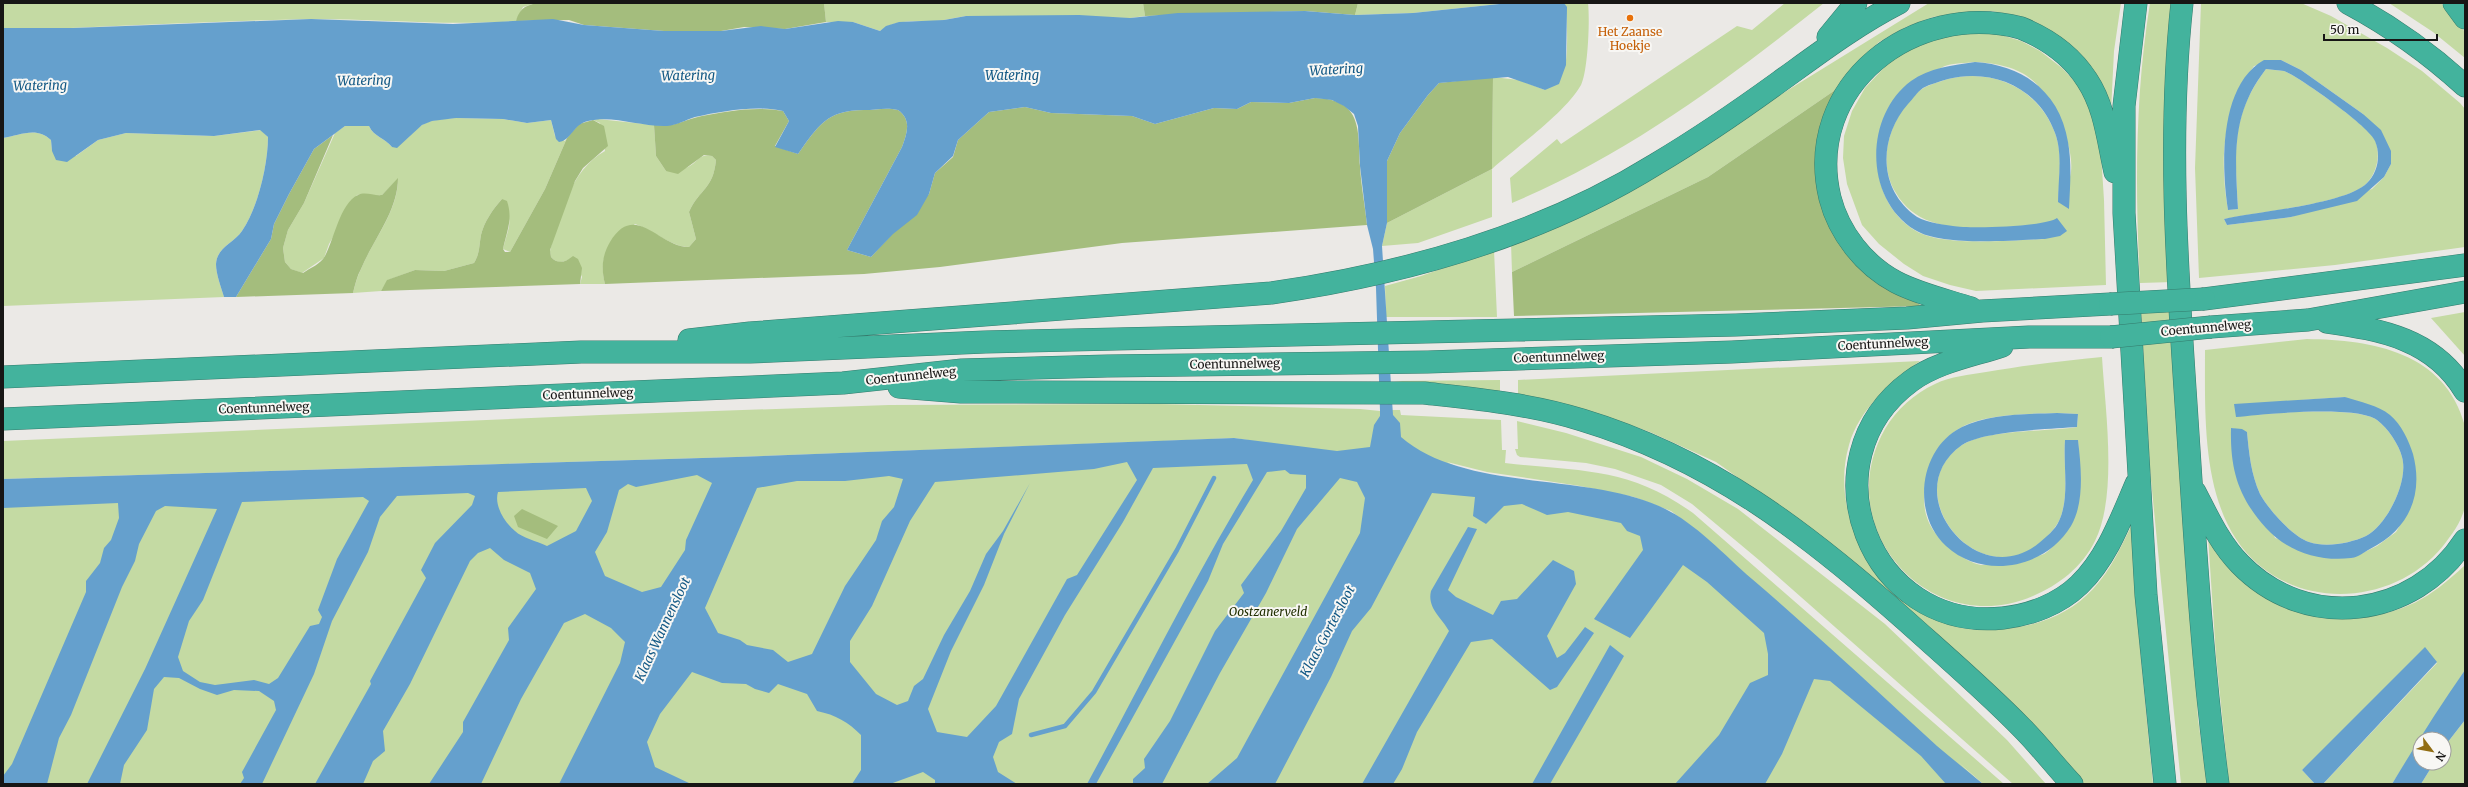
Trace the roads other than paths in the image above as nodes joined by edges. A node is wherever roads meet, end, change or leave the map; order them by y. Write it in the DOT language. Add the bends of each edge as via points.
graph roads {
  1 [pos="1856,3"];
  2 [pos="1899,3"];
  3 [pos="2136,3"];
  4 [pos="2182,3"];
  5 [pos="2348,3"];
  6 [pos="2454,3"];
  7 [pos="2465,18"];
  8 [pos="1813,57"];
  9 [pos="2465,86"];
  10 [pos="2124,213"];
  11 [pos="2465,265"];
  12 [pos="2465,292"];
  13 [pos="1982,311"];
  14 [pos="2308,320"];
  15 [pos="2029,337"];
  16 [pos="581,352"];
  17 [pos="3,377"];
  18 [pos="843,383"];
  19 [pos="2465,391"];
  20 [pos="3,419"];
  21 [pos="2138,482"];
  22 [pos="2192,485"];
  23 [pos="2465,540"];
  24 [pos="2072,784"];
  25 [pos="2165,784"];
  26 [pos="2218,784"];
  1 -- 8 [label="highway"];
  2 -- 8 [label="highway" via="1867,19"];
  3 -- 10 [label="highway" via="2124,106"];
  4 -- 22 [label="highway" via="2176,80 2175,152 2183,352"];
  5 -- 9 [label="highway" via="2399,32"];
  6 -- 7 [label="highway"];
  8 -- 16 [label="highway" via="1744,107 1655,165 1584,203 1460,252 1353,280 1272,293 750,333"];
  10 -- 13 [label="highway" via="2098,101 2079,69 2054,44 2016,26 1976,18 1934,23 1894,40 1870,58 1852,80 1832,124 1828,139 1827,172 1836,218 1851,242 1870,264 1896,282 1915,291"];
  10 -- 21 [label="highway"];
  11 -- 13 [label="highway, Coentunnelweg, bridge" via="2204,299"];
  12 -- 14 [label="highway, Coentunnelweg"];
  13 -- 16 [label="highway, Coentunnelweg" via="1907,318 1736,325 986,342 750,352"];
  14 -- 15 [label="highway, Coentunnelweg, bridge" via="2111,336"];
  14 -- 19 [label="highway" via="2373,330 2414,342 2444,364"];
  15 -- 18 [label="highway, Coentunnelweg" via="1732,352 1428,362 962,370"];
  15 -- 21 [label="highway" via="1930,369 1897,393 1876,420 1862,452 1857,481 1867,538 1885,569 1910,595 1955,615 1975,619 2024,615 2068,594 2091,571 2110,542"];
  16 -- 17 [label="highway, Coentunnelweg"];
  18 -- 20 [label="highway, Coentunnelweg"];
  18 -- 24 [label="highway" via="961,392 1424,393 1488,400 1582,420 1660,450 1712,475 1745,494 1812,540 1939,650 2022,729"];
  21 -- 25 [label="highway" via="2146,595"];
  22 -- 23 [label="highway" via="2222,542 2239,564 2275,591 2317,606 2348,609 2381,603 2397,597 2438,572"];
  22 -- 26 [label="highway" via="2205,671"];
}
